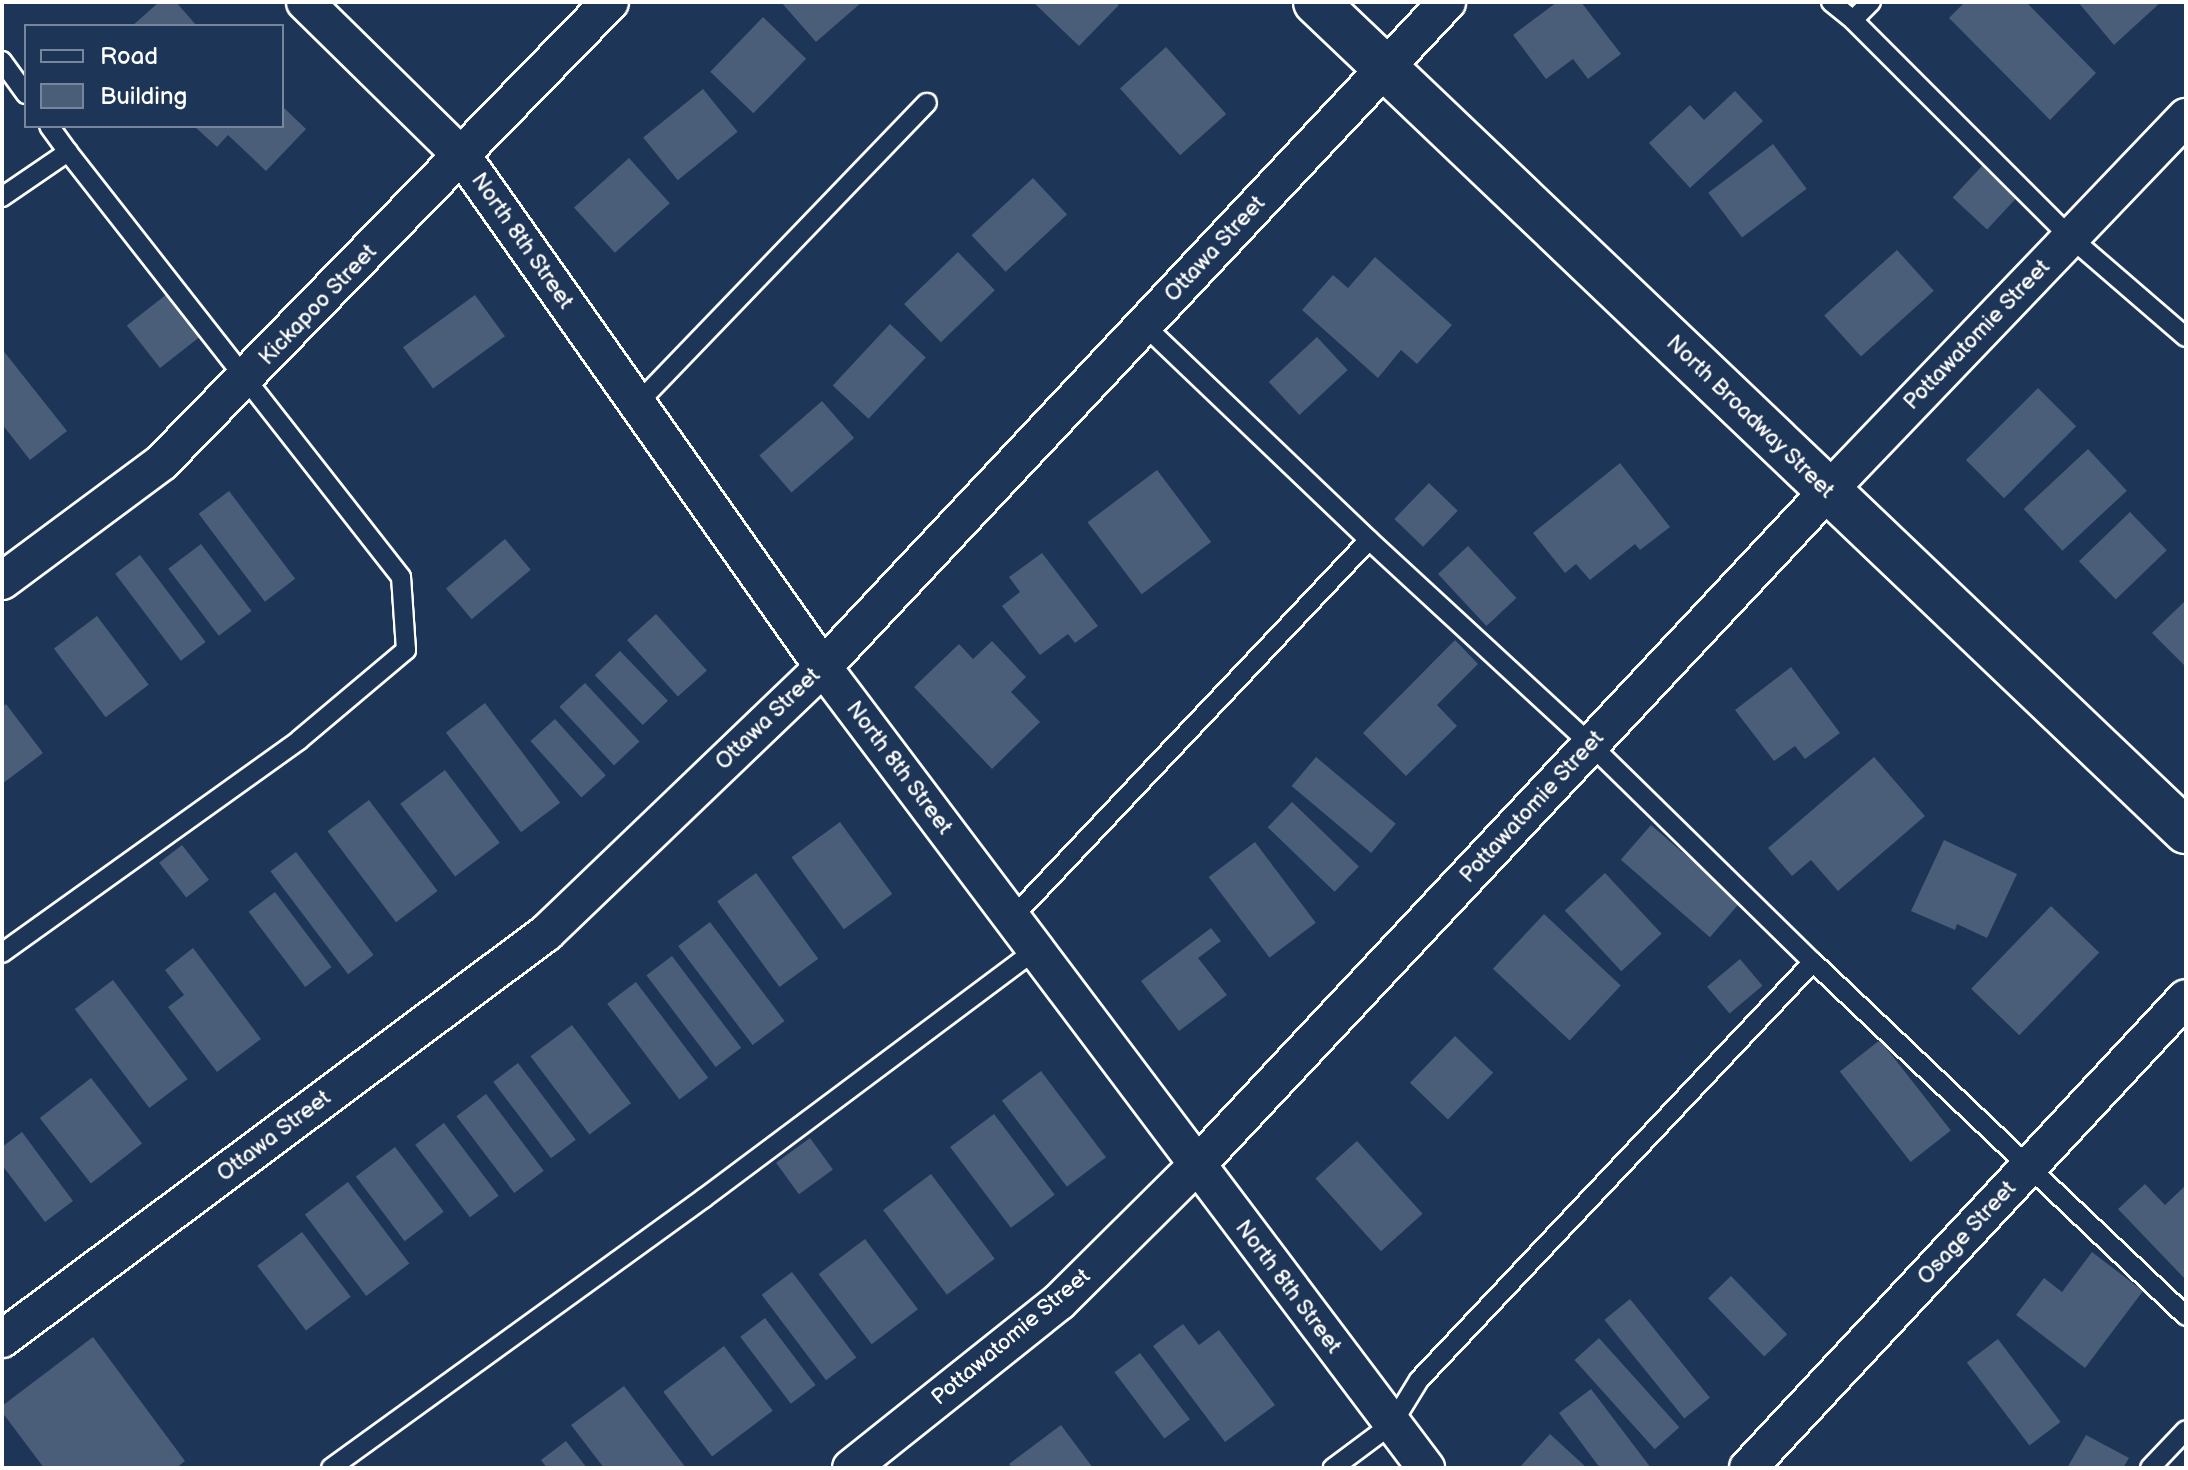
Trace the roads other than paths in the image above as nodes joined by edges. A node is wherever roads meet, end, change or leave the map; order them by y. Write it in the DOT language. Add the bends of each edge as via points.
graph roads {
  1 [pos="610,2"];
  2 [pos="1316,2"];
  3 [pos="1447,2"];
  4 [pos="1831,2"];
  5 [pos="1871,2"];
  6 [pos="320,7"];
  7 [pos="1853,20"];
  8 [pos="2,61"];
  9 [pos="1384,69"];
  10 [pos="24,91"];
  11 [pos="927,103"];
  12 [pos="2186,117"];
  13 [pos="50,128"];
  14 [pos="68,152"];
  15 [pos="463,157"];
  16 [pos="2,197"];
  17 [pos="2070,237"];
  18 [pos="1144,325"];
  19 [pos="2186,337"];
  20 [pos="246,378"];
  21 [pos="637,404"];
  22 [pos="1828,491"];
  23 [pos="1369,540"];
  24 [pos="2,581"];
  25 [pos="823,667"];
  26 [pos="1590,744"];
  27 [pos="2186,831"];
  28 [pos="1011,919"];
  29 [pos="1035,950"];
  30 [pos="2,953"];
  31 [pos="1813,962"];
  32 [pos="2186,998"];
  33 [pos="1196,1166"];
  34 [pos="2030,1166"];
  35 [pos="2186,1316"];
  36 [pos="2,1339"];
  37 [pos="1392,1424"];
  38 [pos="2186,1430"];
  39 [pos="331,1468"];
  40 [pos="851,1468"];
  41 [pos="1333,1468"];
  42 [pos="1426,1468"];
  43 [pos="1748,1468"];
  44 [pos="2150,1468"];
  1 -- 15 [label="street, Kickapoo Street"];
  2 -- 9 [label="street, North Broadway Street"];
  3 -- 9 [label="street, Ottawa Street"];
  4 -- 7 [label="lane"];
  5 -- 7 [label="lane"];
  6 -- 15 [label="street, North 8th Street"];
  7 -- 17 [label="lane"];
  8 -- 10 [label="lane"];
  9 -- 18 [label="street, Ottawa Street"];
  9 -- 22 [label="street, North Broadway Street"];
  11 -- 21 [label="lane"];
  12 -- 17 [label="street, Pottawatomie Street"];
  13 -- 14 [label="lane"];
  14 -- 16 [label="lane"];
  14 -- 20 [label="lane"];
  15 -- 20 [label="street, Kickapoo Street"];
  15 -- 21 [label="street, North 8th Street"];
  17 -- 19 [label="lane"];
  17 -- 22 [label="street, Pottawatomie Street"];
  18 -- 23 [label="lane"];
  18 -- 25 [label="street, Ottawa Street"];
  20 -- 24 [label="street, Kickapoo Street" via="162,462"];
  20 -- 30 [label="lane" via="401,577 406,650 299,740"];
  21 -- 25 [label="street, North 8th Street"];
  22 -- 26 [label="street, Pottawatomie Street"];
  22 -- 27 [label="street, North Broadway Street"];
  23 -- 26 [label="lane"];
  23 -- 28 [label="lane"];
  25 -- 28 [label="street, North 8th Street"];
  25 -- 36 [label="street, Ottawa Street" via="546,933"];
  26 -- 31 [label="lane"];
  26 -- 33 [label="street, Pottawatomie Street"];
  28 -- 29 [label="street, North 8th Street"];
  29 -- 33 [label="street, North 8th Street"];
  29 -- 39 [label="lane"];
  31 -- 34 [label="lane"];
  31 -- 37 [label="lane" via="1419,1380"];
  32 -- 34 [label="street, Osage Street"];
  33 -- 37 [label="street, North 8th Street"];
  33 -- 40 [label="street, Pottawatomie Street" via="1059,1302"];
  34 -- 35 [label="lane"];
  34 -- 43 [label="street, Osage Street"];
  37 -- 41 [label="lane"];
  37 -- 42 [label="street, North 8th Street"];
  38 -- 44 [label="lane"];
}
